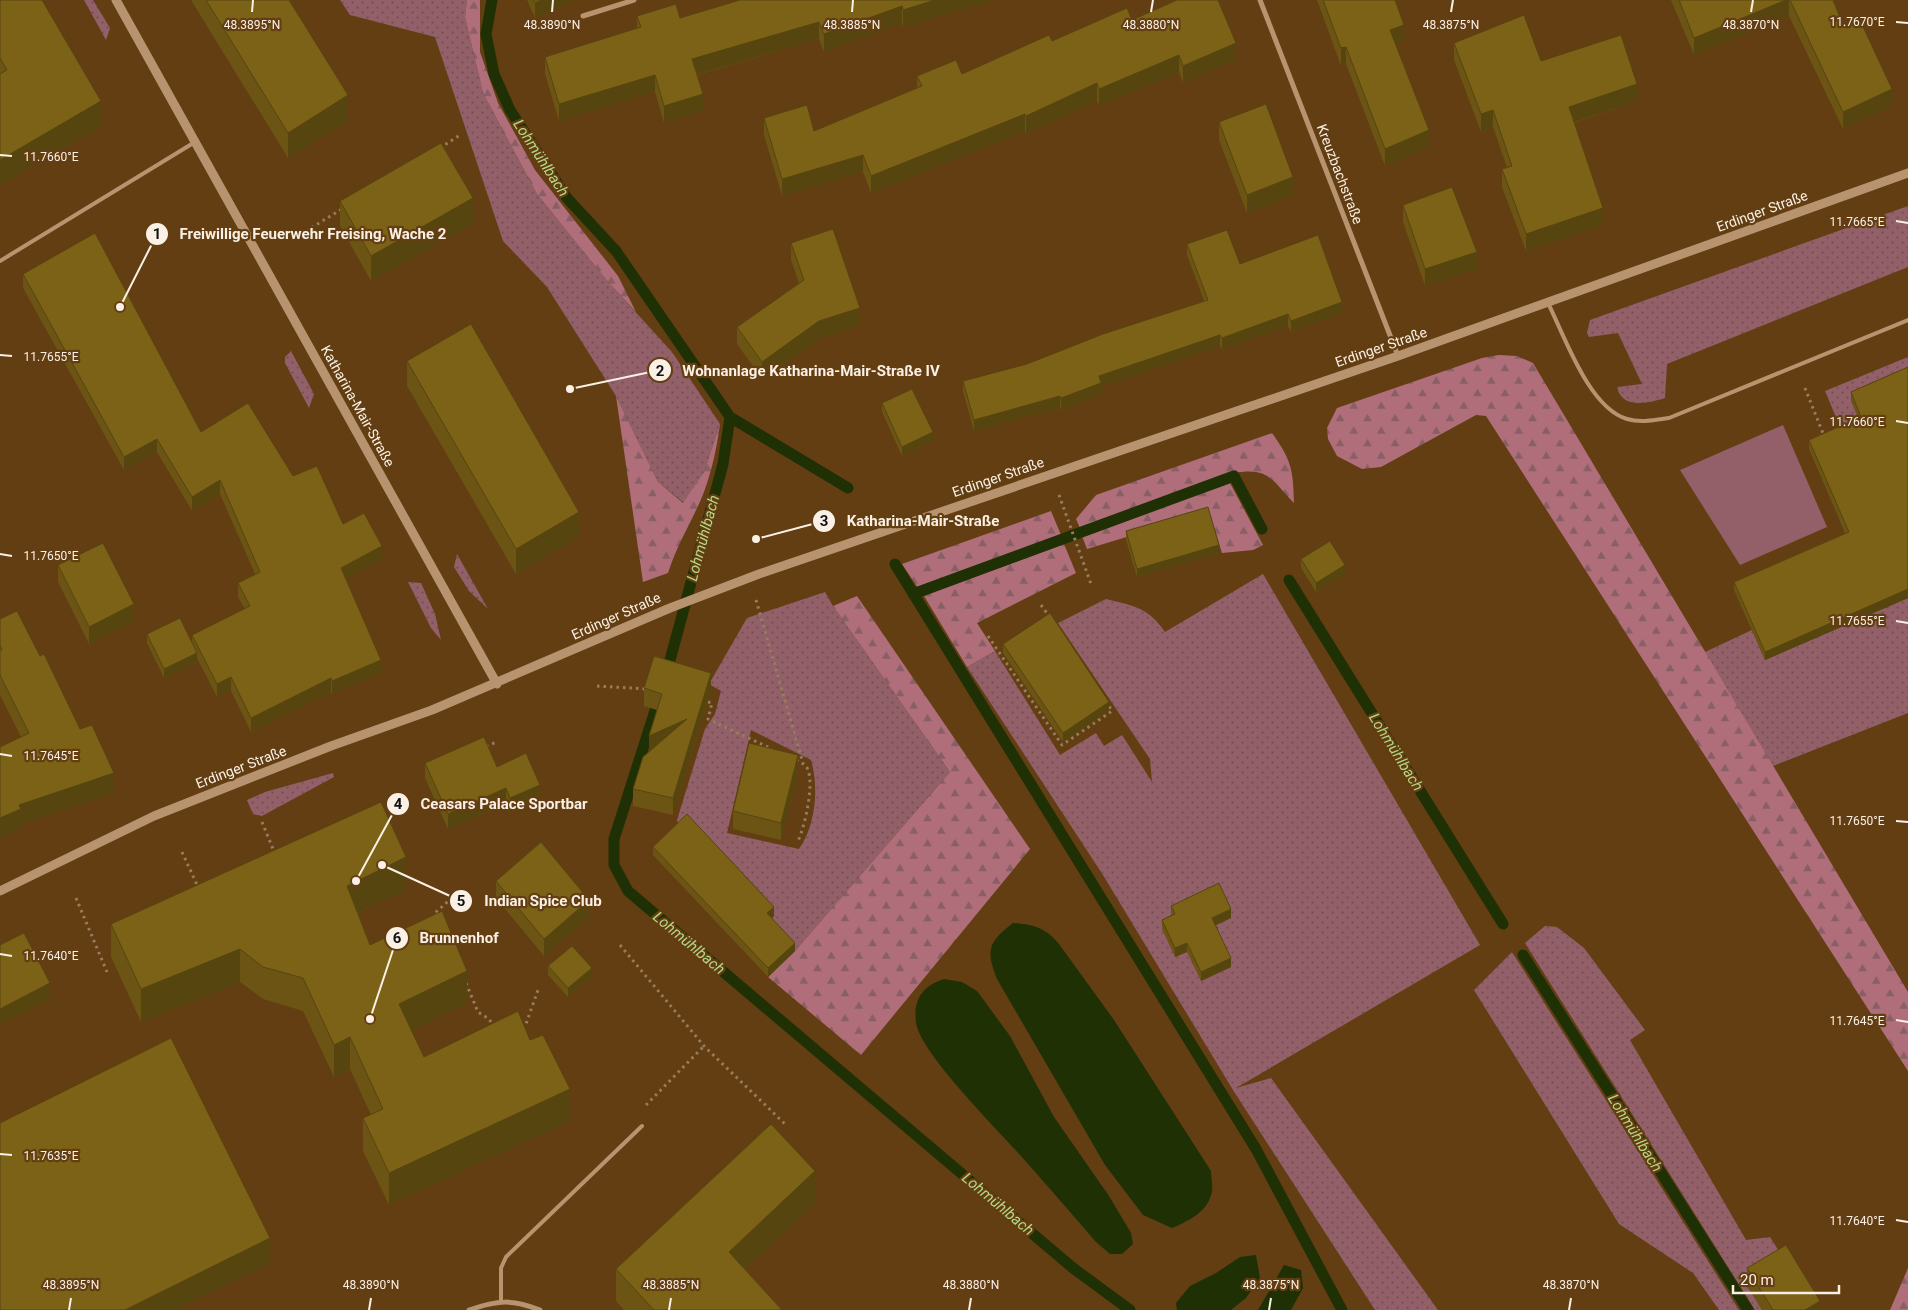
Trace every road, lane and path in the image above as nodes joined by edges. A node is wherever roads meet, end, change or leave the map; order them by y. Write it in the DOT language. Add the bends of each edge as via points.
graph roads {
  1 [pos="116,0"];
  2 [pos="634,0"];
  3 [pos="1260,0"];
  4 [pos="583,16"];
  5 [pos="460,136"];
  6 [pos="195,142"];
  7 [pos="436,151"];
  8 [pos="1908,173"];
  9 [pos="346,206"];
  10 [pos="306,231"];
  11 [pos="0,261"];
  12 [pos="1547,303"];
  13 [pos="1908,320"];
  14 [pos="1398,356"];
  15 [pos="1805,388"];
  16 [pos="1826,441"];
  17 [pos="1059,495"];
  18 [pos="1091,584"];
  19 [pos="756,600"];
  20 [pos="1041,605"];
  21 [pos="1052,621"];
  22 [pos="988,636"];
  23 [pos="497,684"];
  24 [pos="597,686"];
  25 [pos="649,689"];
  26 [pos="708,702"];
  27 [pos="1107,702"];
  28 [pos="496,742"];
  29 [pos="481,748"];
  30 [pos="777,752"];
  31 [pos="795,760"];
  32 [pos="804,764"];
  33 [pos="262,822"];
  34 [pos="798,841"];
  35 [pos="182,852"];
  36 [pos="278,861"];
  37 [pos="199,888"];
  38 [pos="0,891"];
  39 [pos="456,894"];
  40 [pos="76,898"];
  41 [pos="434,924"];
  42 [pos="620,945"];
  43 [pos="107,972"];
  44 [pos="464,980"];
  45 [pos="538,990"];
  46 [pos="494,1028"];
  47 [pos="517,1028"];
  48 [pos="704,1046"];
  49 [pos="640,1111"];
  50 [pos="786,1125"];
  51 [pos="642,1126"];
  52 [pos="501,1300"];
  53 [pos="469,1310"];
  54 [pos="540,1310"];
  1 -- 6 [label="street, Katharina-Mair-Straße"];
  2 -- 4 [label="street"];
  3 -- 14 [label="street, Kreuzbachstraße"];
  5 -- 7 [label="path"];
  6 -- 11 [label="lane"];
  6 -- 23 [label="street, Katharina-Mair-Straße"];
  8 -- 12 [label="street, Erdinger Straße"];
  9 -- 10 [label="path"];
  12 -- 13 [label="lane" via="1594,395 1613,413 1639,422 1669,418"];
  12 -- 14 [label="street, Erdinger Straße"];
  14 -- 23 [label="street, Erdinger Straße" via="901,524 723,588"];
  15 -- 16 [label="path"];
  17 -- 18 [label="path"];
  19 -- 32 [label="path"];
  20 -- 21 [label="path"];
  22 -- 27 [label="path" via="1062,745 1112,711"];
  23 -- 38 [label="street, Erdinger Straße" via="154,816"];
  24 -- 25 [label="path"];
  26 -- 30 [label="path" via="712,703 708,719"];
  28 -- 29 [label="path"];
  31 -- 32 [label="path"];
  32 -- 34 [label="path" via="808,771 809,802"];
  33 -- 36 [label="path"];
  35 -- 37 [label="path"];
  39 -- 41 [label="path" via="434,914"];
  40 -- 43 [label="path"];
  42 -- 48 [label="path"];
  44 -- 46 [label="path" via="478,1012 489,1019"];
  45 -- 47 [label="path" via="526,1024"];
  48 -- 49 [label="path"];
  48 -- 50 [label="path"];
  51 -- 52 [label="lane" via="506,1257 501,1268"];
  52 -- 53 [label="street"];
  52 -- 54 [label="street"];
}
